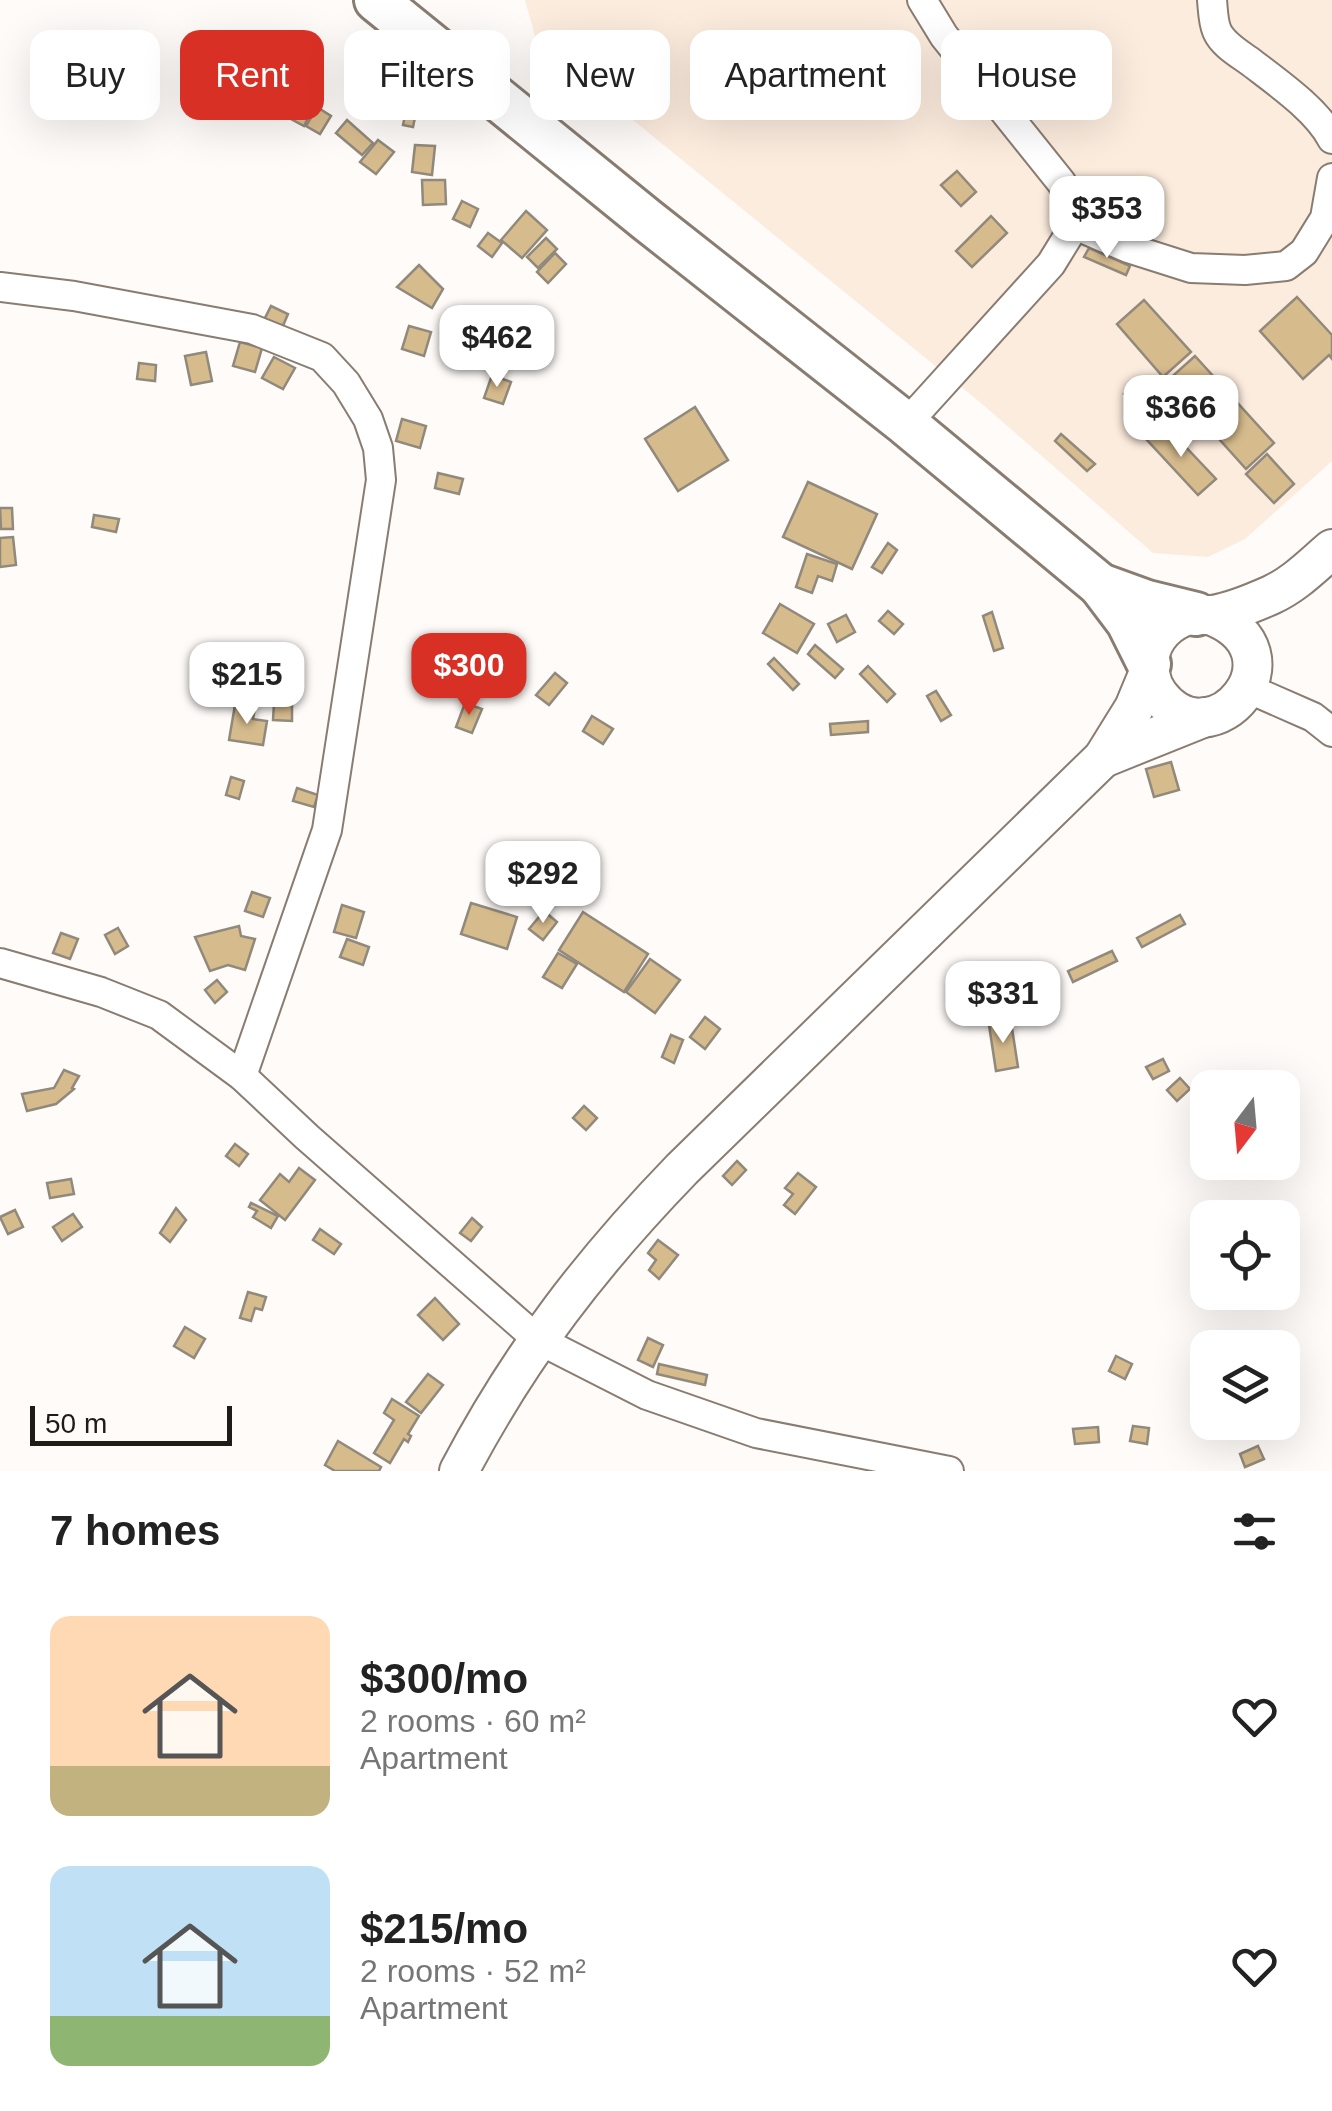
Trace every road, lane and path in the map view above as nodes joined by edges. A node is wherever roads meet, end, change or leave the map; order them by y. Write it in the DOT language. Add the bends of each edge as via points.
graph roads {
  1 [pos="922,0"];
  2 [pos="1212,0"];
  3 [pos="391,5"];
  4 [pos="1332,139"];
  5 [pos="1332,178"];
  6 [pos="1076,225"];
  7 [pos="0,286"];
  8 [pos="906,424"];
  9 [pos="1332,549"];
  10 [pos="1100,584"];
  11 [pos="1290,585"];
  12 [pos="1203,615"];
  13 [pos="1149,668"];
  14 [pos="1250,677"];
  15 [pos="1205,717"];
  16 [pos="1332,732"];
  17 [pos="1103,758"];
  18 [pos="0,963"];
  19 [pos="242,1076"];
  20 [pos="537,1340"];
  21 [pos="459,1471"];
  22 [pos="949,1471"];
  1 -- 6 [label="street" via="1062,182 1076,206"];
  2 -- 4 [label="street" via="1218,34 1325,125"];
  3 -- 8 [label="highway" via="647,220"];
  5 -- 6 [label="street" via="1324,218 1304,252 1286,266 1191,268"];
  6 -- 8 [label="street" via="1051,264"];
  7 -- 19 [label="street" via="252,329 322,358 368,419 378,448 381,480 326,830"];
  8 -- 10 [label="highway"];
  9 -- 11 [label="main road"];
  10 -- 12 [label="highway"];
  10 -- 13 [label="highway" via="1128,622"];
  11 -- 12 [label="main road"];
  11 -- 14 [label="main road"];
  12 -- 13 [label="main road" via="1168,625 1151,650"];
  12 -- 14 [label="main road" via="1240,633 1249,649"];
  13 -- 15 [label="main road" via="1168,706"];
  13 -- 17 [label="main road"];
  14 -- 15 [label="main road" via="1230,708"];
  14 -- 16 [label="street"];
  15 -- 17 [label="main road"];
  17 -- 20 [label="main road" via="630,1222"];
  18 -- 19 [label="street" via="159,1015"];
  19 -- 20 [label="street"];
  20 -- 21 [label="main road"];
  20 -- 22 [label="street" via="646,1395 756,1433"];
}
